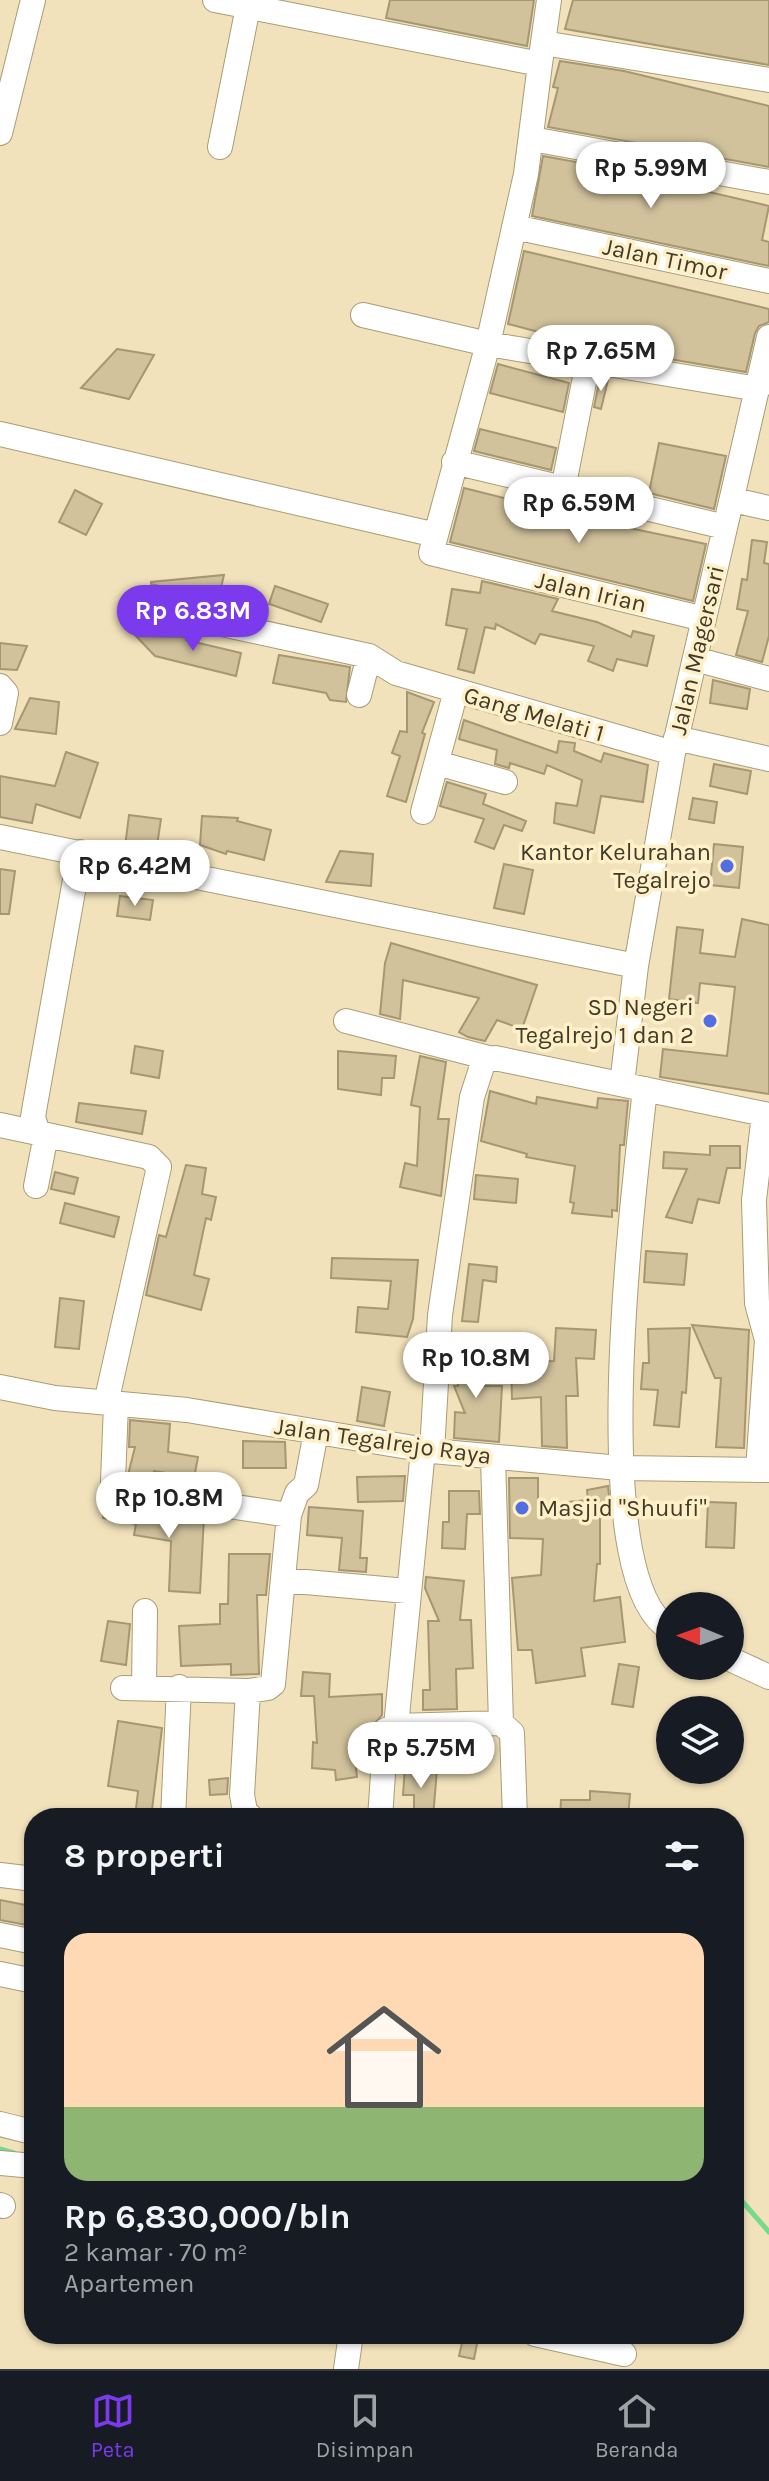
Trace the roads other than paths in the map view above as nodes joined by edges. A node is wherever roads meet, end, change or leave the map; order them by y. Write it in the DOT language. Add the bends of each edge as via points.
graph roads {
  1 [pos="33,0"];
  2 [pos="215,0"];
  3 [pos="549,0"];
  4 [pos="245,5"];
  5 [pos="542,53"];
  6 [pos="769,80"];
  7 [pos="1,118"];
  8 [pos="532,139"];
  9 [pos="220,147"];
  10 [pos="769,182"];
  11 [pos="514,227"];
  12 [pos="769,281"];
  13 [pos="363,315"];
  14 [pos="769,337"];
  15 [pos="488,344"];
  16 [pos="588,362"];
  17 [pos="758,389"];
  18 [pos="0,434"];
  19 [pos="454,462"];
  20 [pos="563,489"];
  21 [pos="733,500"];
  22 [pos="769,508"];
  23 [pos="725,527"];
  24 [pos="434,544"];
  25 [pos="149,608"];
  26 [pos="704,619"];
  27 [pos="369,656"];
  28 [pos="695,659"];
  29 [pos="769,679"];
  30 [pos="0,686"];
  31 [pos="456,691"];
  32 [pos="359,695"];
  33 [pos="0,723"];
  34 [pos="674,746"];
  35 [pos="769,759"];
  36 [pos="437,763"];
  37 [pos="505,782"];
  38 [pos="423,812"];
  39 [pos="0,837"];
  40 [pos="80,852"];
  41 [pos="636,966"];
  42 [pos="346,1021"];
  43 [pos="489,1058"];
  44 [pos="633,1087"];
  45 [pos="766,1114"];
  46 [pos="0,1125"];
  47 [pos="42,1134"];
  48 [pos="36,1186"];
  49 [pos="0,1387"];
  50 [pos="111,1403"];
  51 [pos="316,1432"];
  52 [pos="427,1450"];
  53 [pos="493,1458"];
  54 [pos="620,1468"];
  55 [pos="764,1470"];
  56 [pos="289,1515"];
  57 [pos="283,1580"];
  58 [pos="407,1591"];
  59 [pos="145,1611"];
  60 [pos="656,1617"];
  61 [pos="744,1665"];
  62 [pos="769,1677"];
  63 [pos="179,1687"];
  64 [pos="248,1691"];
  65 [pos="501,1723"];
  66 [pos="396,1726"];
  67 [pos="173,1808"];
  68 [pos="244,1808"];
  69 [pos="380,1808"];
  70 [pos="515,1808"];
  71 [pos="0,1875"];
  72 [pos="24,1878"];
  73 [pos="0,1935"];
  74 [pos="24,1940"];
  75 [pos="0,1974"];
  76 [pos="24,1979"];
  77 [pos="0,2124"];
  78 [pos="24,2130"];
  79 [pos="0,2163"];
  80 [pos="24,2165"];
  81 [pos="350,2344"];
  82 [pos="586,2344"];
  83 [pos="626,2352"];
  84 [pos="346,2369"];
  1 -- 7 [label="street"];
  2 -- 4 [label="street"];
  3 -- 5 [label="street"];
  4 -- 5 [label="street"];
  4 -- 9 [label="street"];
  5 -- 6 [label="street"];
  5 -- 8 [label="street"];
  8 -- 10 [label="street"];
  8 -- 11 [label="street"];
  11 -- 12 [label="street, Jalan Timor"];
  11 -- 15 [label="street"];
  13 -- 15 [label="street"];
  14 -- 17 [label="street, Jalan Magersari"];
  15 -- 16 [label="street"];
  15 -- 19 [label="street"];
  16 -- 17 [label="street"];
  16 -- 20 [label="street"];
  17 -- 21 [label="street, Jalan Magersari"];
  18 -- 24 [label="street, Jalan Irian"];
  19 -- 20 [label="street"];
  19 -- 24 [label="street"];
  20 -- 23 [label="street"];
  21 -- 22 [label="street"];
  21 -- 23 [label="street, Jalan Magersari"];
  23 -- 26 [label="street, Jalan Magersari"];
  24 -- 26 [label="street, Jalan Irian"];
  25 -- 27 [label="street, Gang Melati 1"];
  26 -- 28 [label="street, Jalan Magersari"];
  27 -- 31 [label="street, Gang Melati 1" via="396,673"];
  27 -- 32 [label="street"];
  28 -- 29 [label="street"];
  28 -- 34 [label="street, Jalan Magersari"];
  30 -- 33 [label="street" via="6,693"];
  31 -- 34 [label="street, Gang Melati 1"];
  31 -- 36 [label="street"];
  34 -- 35 [label="street, Gang Melati 1"];
  34 -- 41 [label="street, Jalan Magersari"];
  36 -- 37 [label="street"];
  36 -- 38 [label="street"];
  39 -- 40 [label="street"];
  40 -- 41 [label="street"];
  40 -- 47 [label="street" via="35,1105 34,1125"];
  41 -- 44 [label="street, Jalan Magersari"];
  42 -- 43 [label="street"];
  43 -- 44 [label="street"];
  43 -- 52 [label="street" via="479,1068 472,1097 440,1315"];
  44 -- 45 [label="street"];
  44 -- 54 [label="street, Jalan Magersari"];
  45 -- 55 [label="street" via="754,1200 757,1303 767,1340"];
  46 -- 47 [label="street"];
  47 -- 48 [label="street"];
  47 -- 50 [label="street" via="149,1157 159,1167"];
  49 -- 50 [label="street, Jalan Tegalrejo Raya"];
  50 -- 51 [label="street, Jalan Tegalrejo Raya"];
  50 -- 56 [label="street" via="117,1489"];
  51 -- 52 [label="street, Jalan Tegalrejo Raya"];
  51 -- 56 [label="street" via="306,1485"];
  52 -- 53 [label="street, Jalan Tegalrejo Raya"];
  52 -- 58 [label="street"];
  53 -- 54 [label="street, Jalan Tegalrejo Raya"];
  53 -- 65 [label="street"];
  54 -- 55 [label="street, Jalan Tegalrejo Raya"];
  54 -- 60 [label="street, Jalan Magersari" via="639,1588"];
  56 -- 57 [label="street"];
  57 -- 58 [label="street"];
  57 -- 64 [label="street" via="273,1684"];
  58 -- 66 [label="street"];
  59 -- 63 [label="street" via="133,1688"];
  61 -- 62 [label="street"];
  63 -- 64 [label="street"];
  63 -- 67 [label="street"];
  64 -- 68 [label="street"];
  65 -- 66 [label="street"];
  65 -- 70 [label="street" via="512,1733"];
  66 -- 69 [label="street" via="384,1735"];
  71 -- 72 [label="street"];
  73 -- 74 [label="street"];
  75 -- 76 [label="street"];
  77 -- 78 [label="street"];
  79 -- 80 [label="street"];
  81 -- 84 [label="street"];
  82 -- 83 [label="street"];
}
